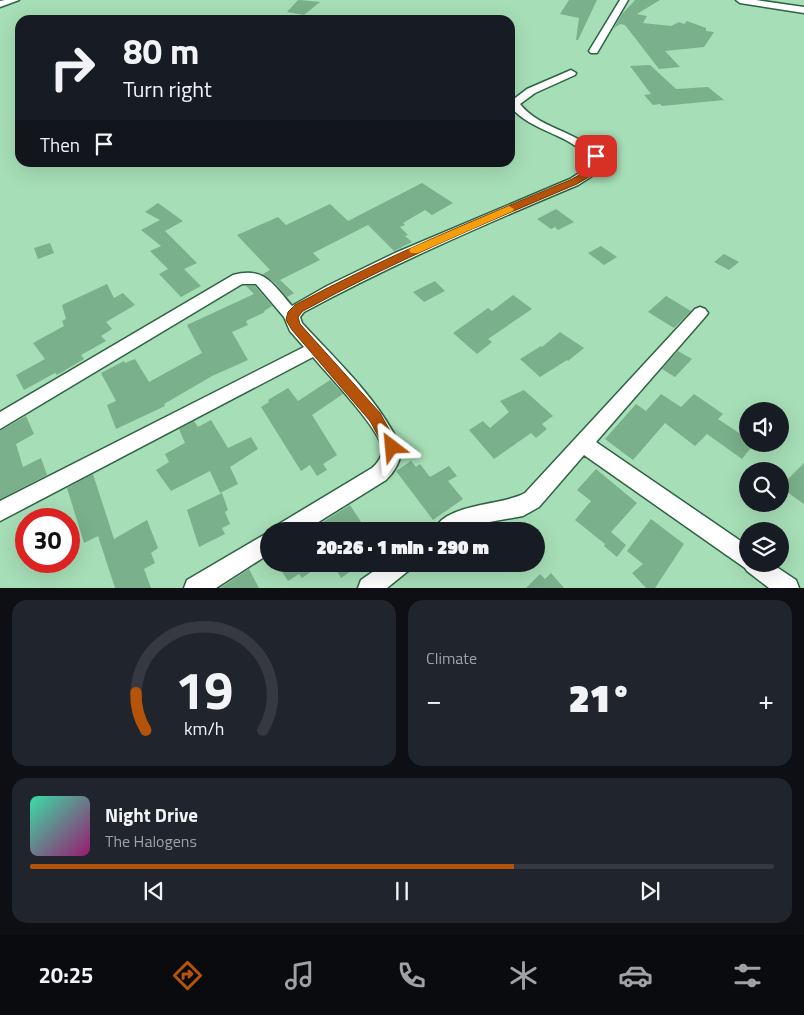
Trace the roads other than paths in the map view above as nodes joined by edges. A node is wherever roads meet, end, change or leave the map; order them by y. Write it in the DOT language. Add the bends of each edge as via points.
graph roads {
  1 [pos="15,0"];
  2 [pos="624,0"];
  3 [pos="740,0"];
  4 [pos="0,4"];
  5 [pos="804,10"];
  6 [pos="594,51"];
  7 [pos="571,73"];
  8 [pos="515,102"];
  9 [pos="515,106"];
  10 [pos="700,313"];
  11 [pos="292,316"];
  12 [pos="316,348"];
  13 [pos="0,421"];
  14 [pos="583,444"];
  15 [pos="0,511"];
  16 [pos="301,522"];
  17 [pos="460,522"];
  18 [pos="260,548"];
  19 [pos="739,553"];
  20 [pos="390,572"];
  21 [pos="765,572"];
  22 [pos="194,588"];
  23 [pos="369,588"];
  24 [pos="788,588"];
  1 -- 4 [label="street"];
  2 -- 6 [label="street"];
  3 -- 5 [label="street"];
  7 -- 8 [label="street"];
  9 -- 11 [label="street" via="590,150 597,162 588,174 362,274 299,308"];
  10 -- 14 [label="street"];
  11 -- 12 [label="street" via="296,327"];
  11 -- 13 [label="street" via="260,280 238,280"];
  12 -- 15 [label="street"];
  12 -- 16 [label="street" via="375,417 392,447 388,465 379,474"];
  14 -- 17 [label="street" via="532,500 516,509 470,516"];
  14 -- 19 [label="street"];
  18 -- 22 [label="street"];
  20 -- 23 [label="street"];
  21 -- 24 [label="street"];
}
